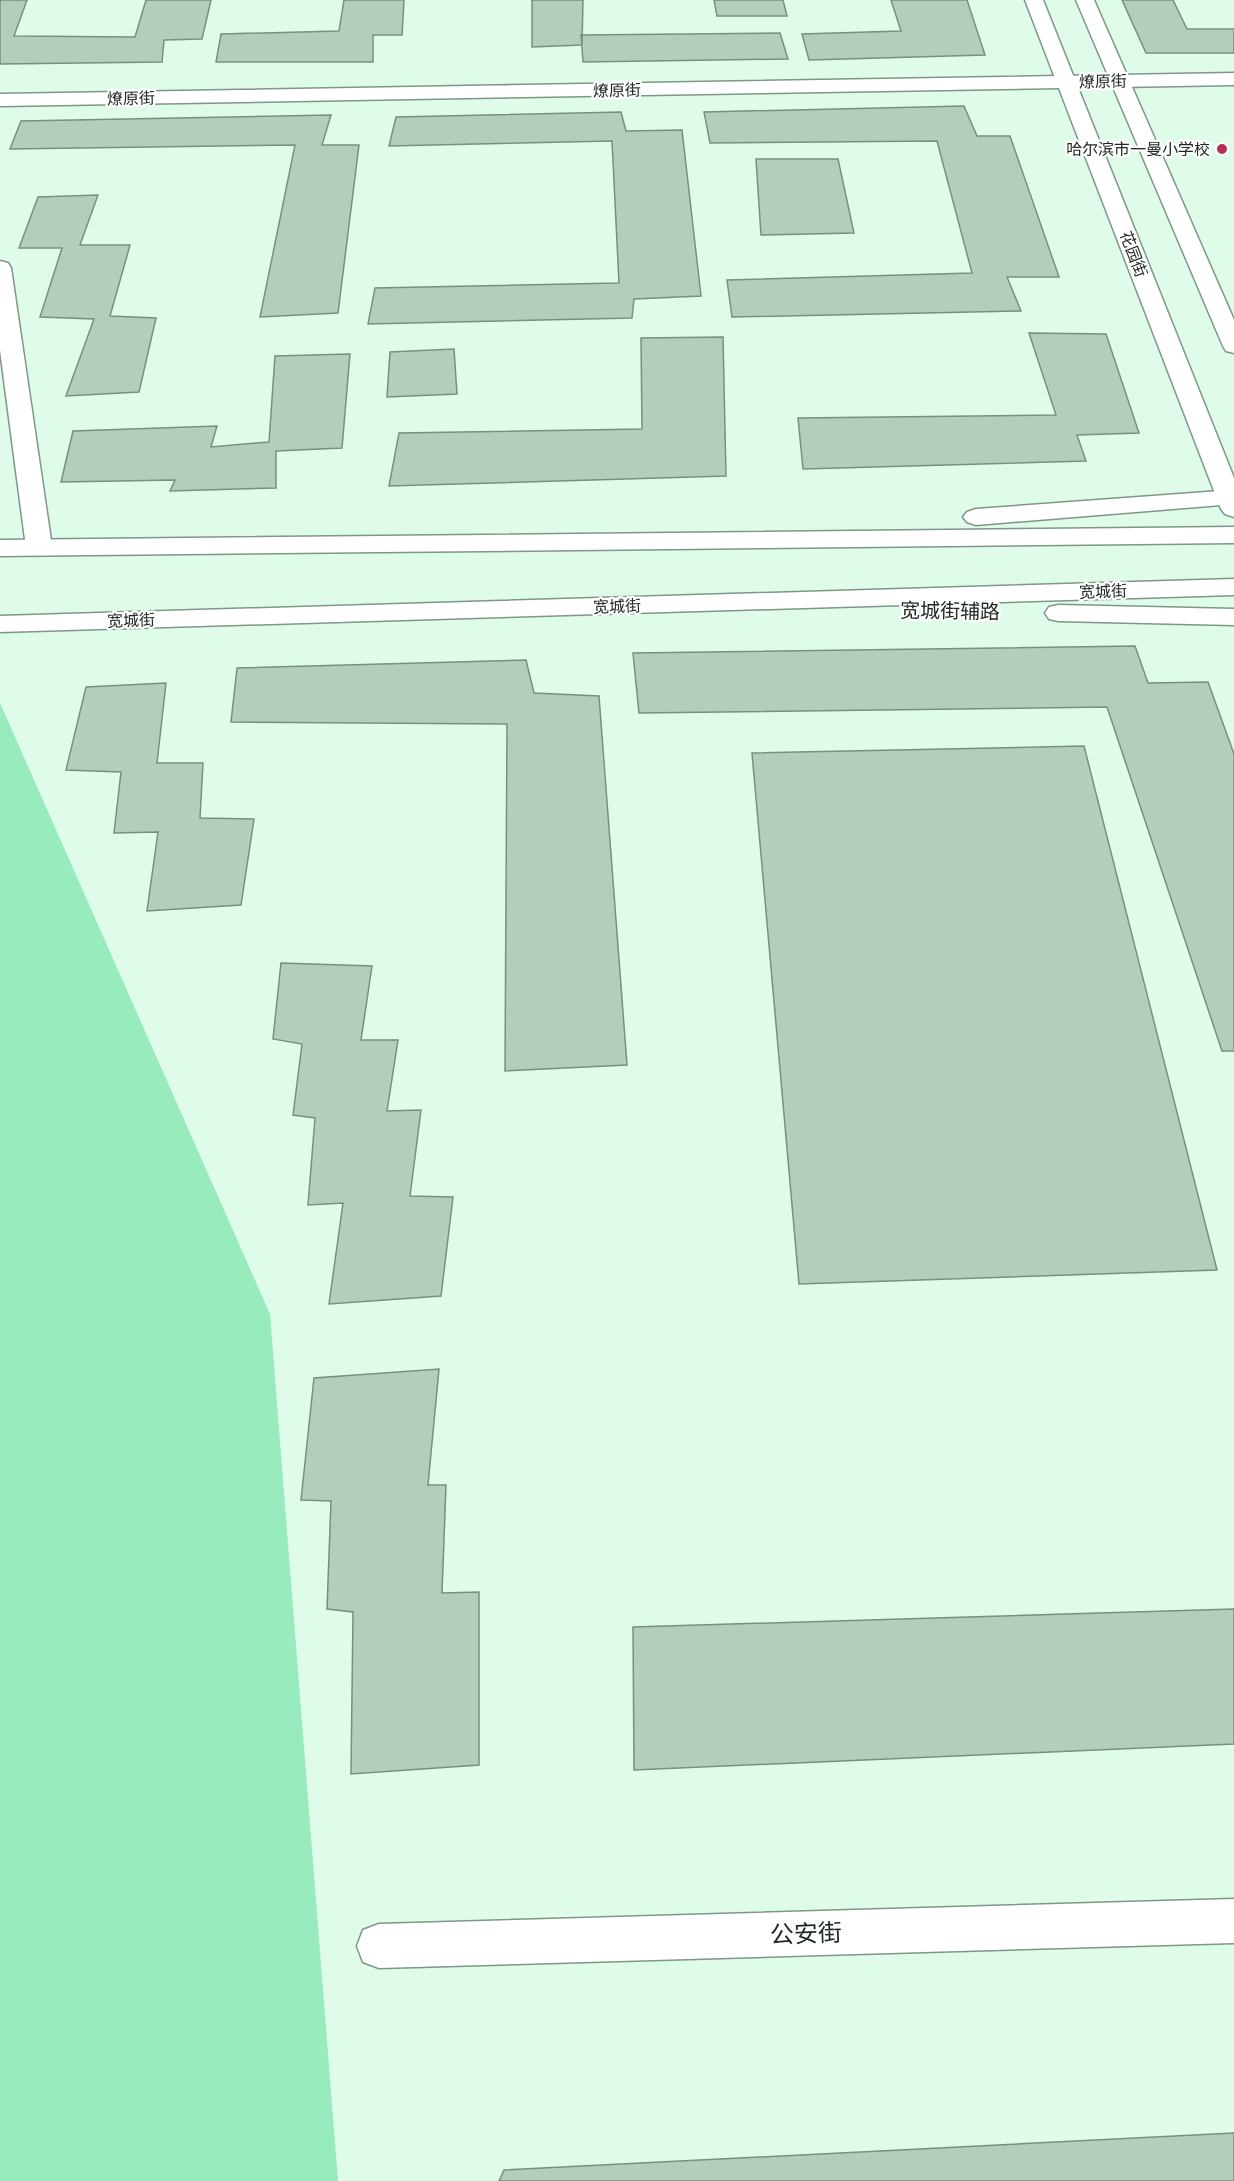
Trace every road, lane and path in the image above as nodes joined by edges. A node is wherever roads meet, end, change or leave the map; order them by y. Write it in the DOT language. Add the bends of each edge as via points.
graph roads {
  1 [pos="1034,0"];
  2 [pos="1084,0"];
  3 [pos="1234,79"];
  4 [pos="1120,81"];
  5 [pos="1067,82"];
  6 [pos="0,100"];
  7 [pos="0,268"];
  8 [pos="1234,346"];
  9 [pos="1233,501"];
  10 [pos="1234,535"];
  11 [pos="676,541"];
  12 [pos="0,548"];
  13 [pos="39,548"];
  14 [pos="1234,587"];
  15 [pos="666,605"];
  16 [pos="1234,617"];
  17 [pos="0,624"];
  18 [pos="1234,1921"];
  19 [pos="379,1946"];
  1 -- 5 [label="main road, 花园街"];
  2 -- 4 [label="main road"];
  3 -- 4 [label="main road, 燎原街"];
  4 -- 5 [label="main road, 燎原街"];
  4 -- 8 [label="main road"];
  5 -- 6 [label="main road, 燎原街"];
  5 -- 9 [label="main road, 花园街"];
  7 -- 13 [label="main road"];
  9 -- 11 [label="main road"];
  10 -- 11 [label="main road"];
  11 -- 13 [label="main road"];
  12 -- 13 [label="main road"];
  14 -- 15 [label="main road, 宽城街"];
  15 -- 16 [label="main road, 宽城街辅路"];
  15 -- 17 [label="main road, 宽城街"];
  18 -- 19 [label="main road, 公安街"];
}
